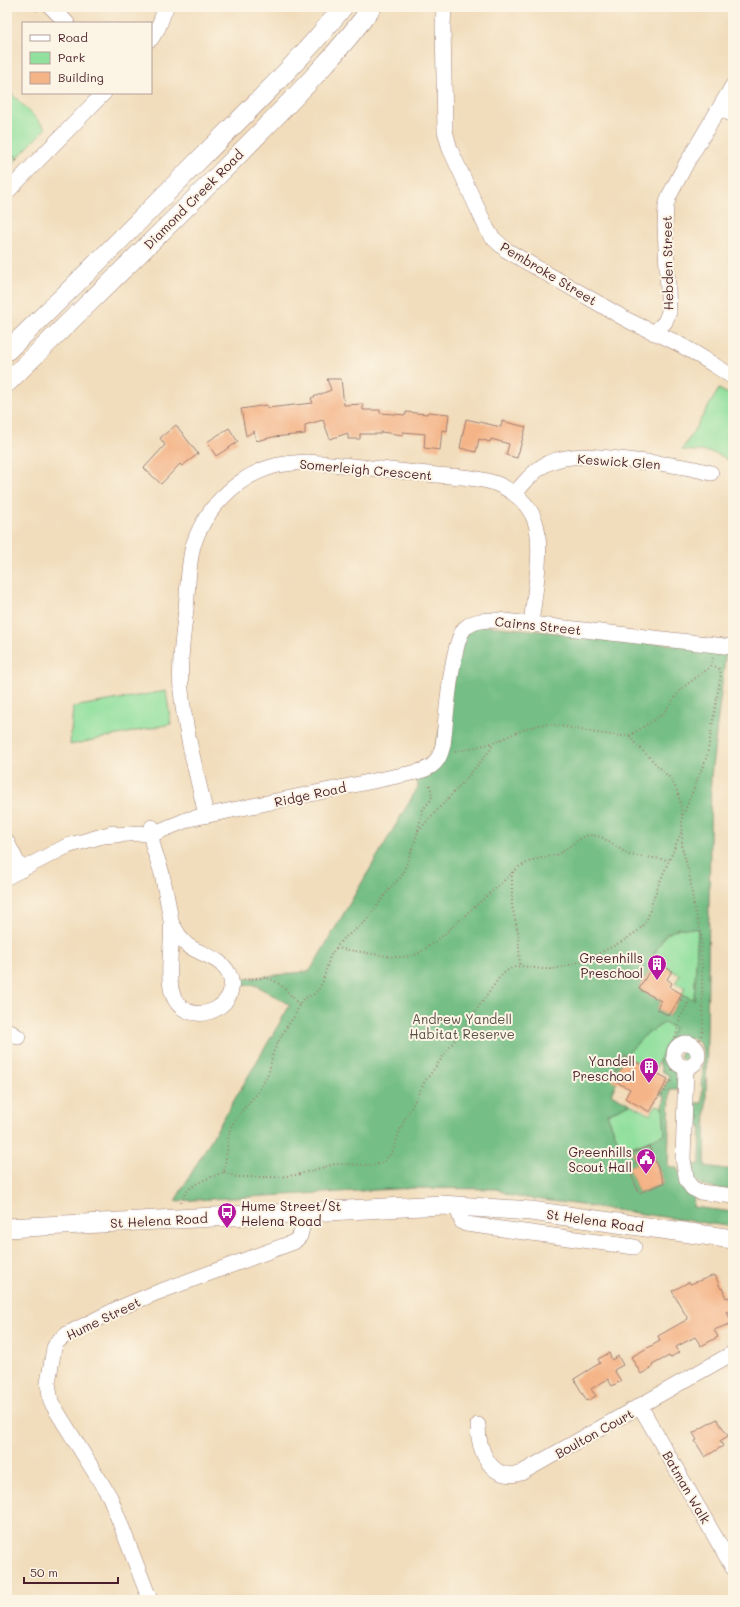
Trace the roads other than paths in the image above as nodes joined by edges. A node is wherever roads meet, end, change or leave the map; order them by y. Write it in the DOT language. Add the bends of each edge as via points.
graph roads {
  1 [pos="51,7"];
  2 [pos="166,7"];
  3 [pos="343,7"];
  4 [pos="372,7"];
  5 [pos="444,7"];
  6 [pos="66,22"];
  7 [pos="152,37"];
  8 [pos="733,85"];
  9 [pos="103,94"];
  10 [pos="720,108"];
  11 [pos="733,115"];
  12 [pos="7,192"];
  13 [pos="654,333"];
  14 [pos="7,351"];
  15 [pos="733,377"];
  16 [pos="7,383"];
  17 [pos="711,473"];
  18 [pos="515,494"];
  19 [pos="531,624"];
  20 [pos="733,647"];
  21 [pos="432,764"];
  22 [pos="206,815"];
  23 [pos="153,831"];
  24 [pos="7,842"];
  25 [pos="21,870"];
  26 [pos="7,877"];
  27 [pos="171,922"];
  28 [pos="678,1072"];
  29 [pos="733,1196"];
  30 [pos="456,1205"];
  31 [pos="306,1212"];
  32 [pos="7,1228"];
  33 [pos="733,1239"];
  34 [pos="634,1248"];
  35 [pos="733,1353"];
  36 [pos="640,1406"];
  37 [pos="478,1425"];
  38 [pos="733,1568"];
  39 [pos="150,1600"];
  1 -- 6 [label="street"];
  2 -- 7 [label="street"];
  3 -- 14 [label="main road, Diamond Creek Road" via="326,29 271,87"];
  4 -- 16 [label="main road, Diamond Creek Road" via="339,49 294,97"];
  5 -- 13 [label="street, Pembroke Street" via="445,130 450,149 492,238 506,250 637,326"];
  8 -- 10 [label="street, Hebden Street"];
  9 -- 12 [label="street"];
  10 -- 11 [label="street"];
  10 -- 13 [label="street, Hebden Street" via="686,164 666,206 669,312 665,322"];
  13 -- 15 [label="street, Pembroke Street" via="681,345"];
  17 -- 18 [label="street, Keswick Glen" via="682,466 599,457 572,457 541,467"];
  18 -- 19 [label="street, Somerleigh Crescent" via="529,509 538,534 539,548"];
  18 -- 22 [label="street, Somerleigh Crescent" via="482,480 307,462 284,464 261,471 239,483 222,498 202,525 193,547 181,659 184,712"];
  19 -- 20 [label="street, Cairns Street"];
  19 -- 21 [label="street, Cairns Street" via="480,620 461,634 455,651"];
  21 -- 22 [label="street, Ridge Road"];
  22 -- 23 [label="street, Ridge Road" via="168,820"];
  23 -- 25 [label="street, Ridge Road" via="130,827 67,846"];
  23 -- 27 [label="street"];
  24 -- 25 [label="street"];
  25 -- 26 [label="street, Ridge Road"];
  27 -- 27 [label="street" via="181,940 220,963 229,974 231,981 228,996 220,1007 210,1013 196,1014 186,1010 172,996"];
  28 -- 28 [label="street" via="692,1066 697,1060 696,1048 686,1043 675,1048 674,1060 680,1066"];
  28 -- 29 [label="street" via="687,1181 692,1188 700,1192"];
  30 -- 31 [label="main road, St Helena Road"];
  30 -- 33 [label="main road, St Helena Road" via="531,1211"];
  30 -- 34 [label="street, St Helena Road" via="462,1222 466,1224"];
  31 -- 32 [label="main road, St Helena Road"];
  31 -- 39 [label="street, Hume Street" via="300,1236 294,1242 117,1309 67,1334 54,1348 48,1383 51,1402 110,1497"];
  35 -- 36 [label="street, Boulton Court"];
  36 -- 37 [label="street, Boulton Court" via="513,1476 503,1475 494,1469 481,1447"];
  36 -- 38 [label="street, Batman Walk"];
}
